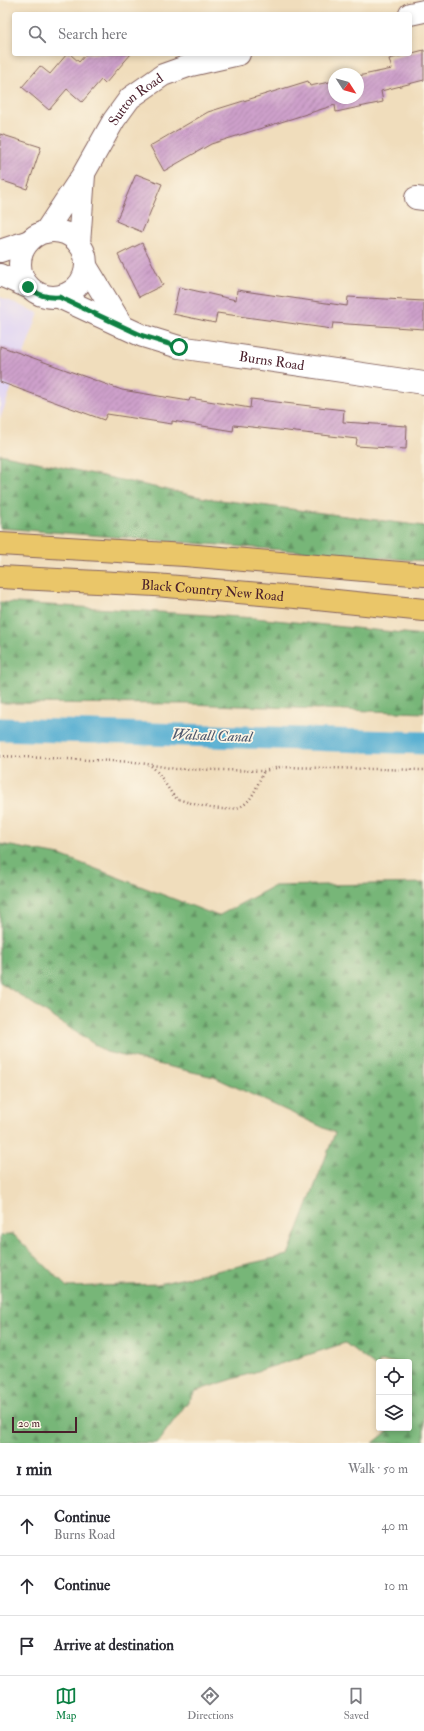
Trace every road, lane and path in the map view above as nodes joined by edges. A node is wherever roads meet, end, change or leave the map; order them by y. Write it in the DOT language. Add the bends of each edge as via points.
graph roads {
  1 [pos="424,11"];
  2 [pos="412,14"];
  3 [pos="230,56"];
  4 [pos="84,173"];
  5 [pos="36,237"];
  6 [pos="79,244"];
  7 [pos="0,251"];
  8 [pos="86,266"];
  9 [pos="0,275"];
  10 [pos="28,287"];
  11 [pos="59,297"];
  12 [pos="123,327"];
  13 [pos="424,383"];
  14 [pos="0,544"];
  15 [pos="424,576"];
  16 [pos="0,577"];
  17 [pos="424,610"];
  18 [pos="0,756"];
  19 [pos="151,766"];
  20 [pos="424,770"];
  21 [pos="264,771"];
  1 -- 2 [label="street"];
  3 -- 4 [label="street, Sutton Road" via="191,65 163,75 130,98 114,120"];
  4 -- 5 [label="street, Sutton Road"];
  4 -- 6 [label="street, Sutton Road"];
  5 -- 6 [label="street" via="57,231 70,235"];
  5 -- 7 [label="street"];
  5 -- 10 [label="street" via="21,252 19,264 21,277"];
  6 -- 8 [label="street" via="85,254"];
  8 -- 11 [label="street" via="79,286"];
  8 -- 12 [label="street"];
  9 -- 10 [label="street"];
  10 -- 11 [label="street" via="48,298"];
  11 -- 12 [label="street, Burns Road"];
  12 -- 13 [label="street, Burns Road" via="179,347"];
  14 -- 15 [label="highway" via="185,555"];
  16 -- 17 [label="highway, Black Country New Road" via="155,586"];
  18 -- 19 [label="path" via="135,762"];
  19 -- 21 [label="path"];
  19 -- 21 [label="path" via="159,772 177,799 228,810 248,802"];
  20 -- 21 [label="path" via="280,767"];
}
